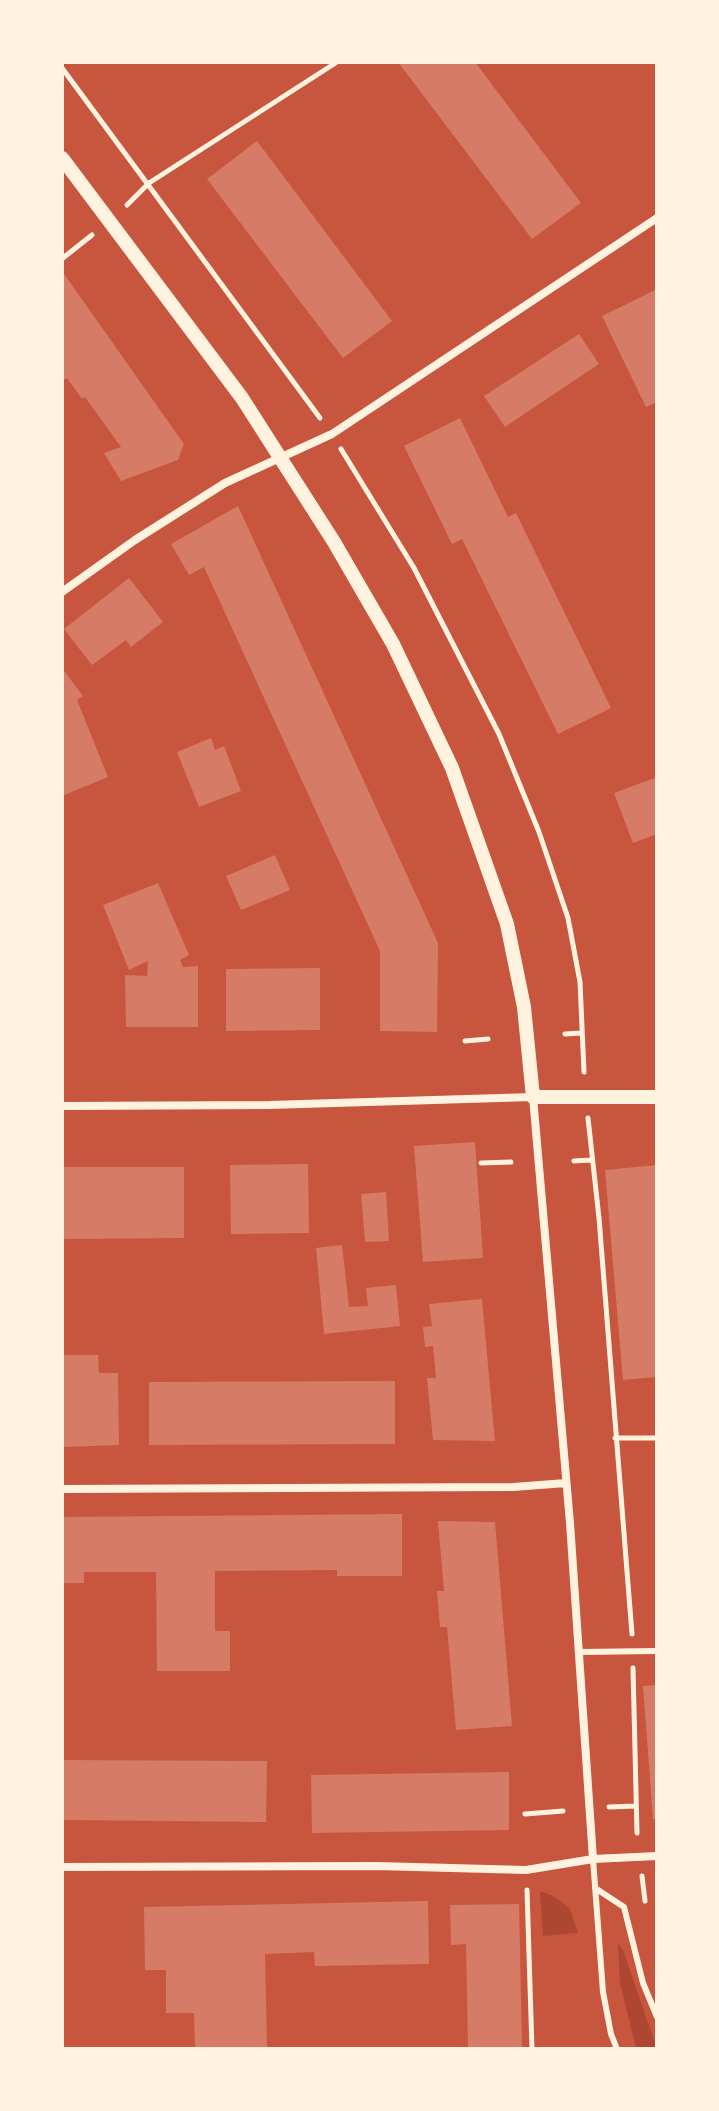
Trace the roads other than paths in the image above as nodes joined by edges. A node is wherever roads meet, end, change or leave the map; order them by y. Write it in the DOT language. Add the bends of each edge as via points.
graph roads {
  1 [pos="62,158"];
  2 [pos="657,218"];
  3 [pos="282,458"];
  4 [pos="62,592"];
  5 [pos="533,1097"];
  6 [pos="657,1097"];
  7 [pos="62,1106"];
  8 [pos="566,1483"];
  9 [pos="62,1489"];
  10 [pos="657,1651"];
  11 [pos="579,1652"];
  12 [pos="657,1856"];
  13 [pos="593,1859"];
  14 [pos="62,1867"];
  15 [pos="595,1888"];
  16 [pos="657,2017"];
  17 [pos="617,2049"];
  1 -- 3 [label="street"];
  2 -- 3 [label="street" via="332,434"];
  3 -- 4 [label="street" via="225,483"];
  3 -- 5 [label="street" via="393,644 452,768 507,924 524,1007"];
  5 -- 6 [label="street"];
  5 -- 7 [label="street"];
  5 -- 8 [label="street"];
  8 -- 9 [label="street"];
  8 -- 11 [label="street"];
  10 -- 11 [label="lane"];
  11 -- 13 [label="street"];
  12 -- 13 [label="street"];
  13 -- 14 [label="street" via="526,1870"];
  13 -- 15 [label="lane"];
  15 -- 16 [label="lane" via="624,1907"];
  15 -- 17 [label="lane" via="603,1992"];
}
